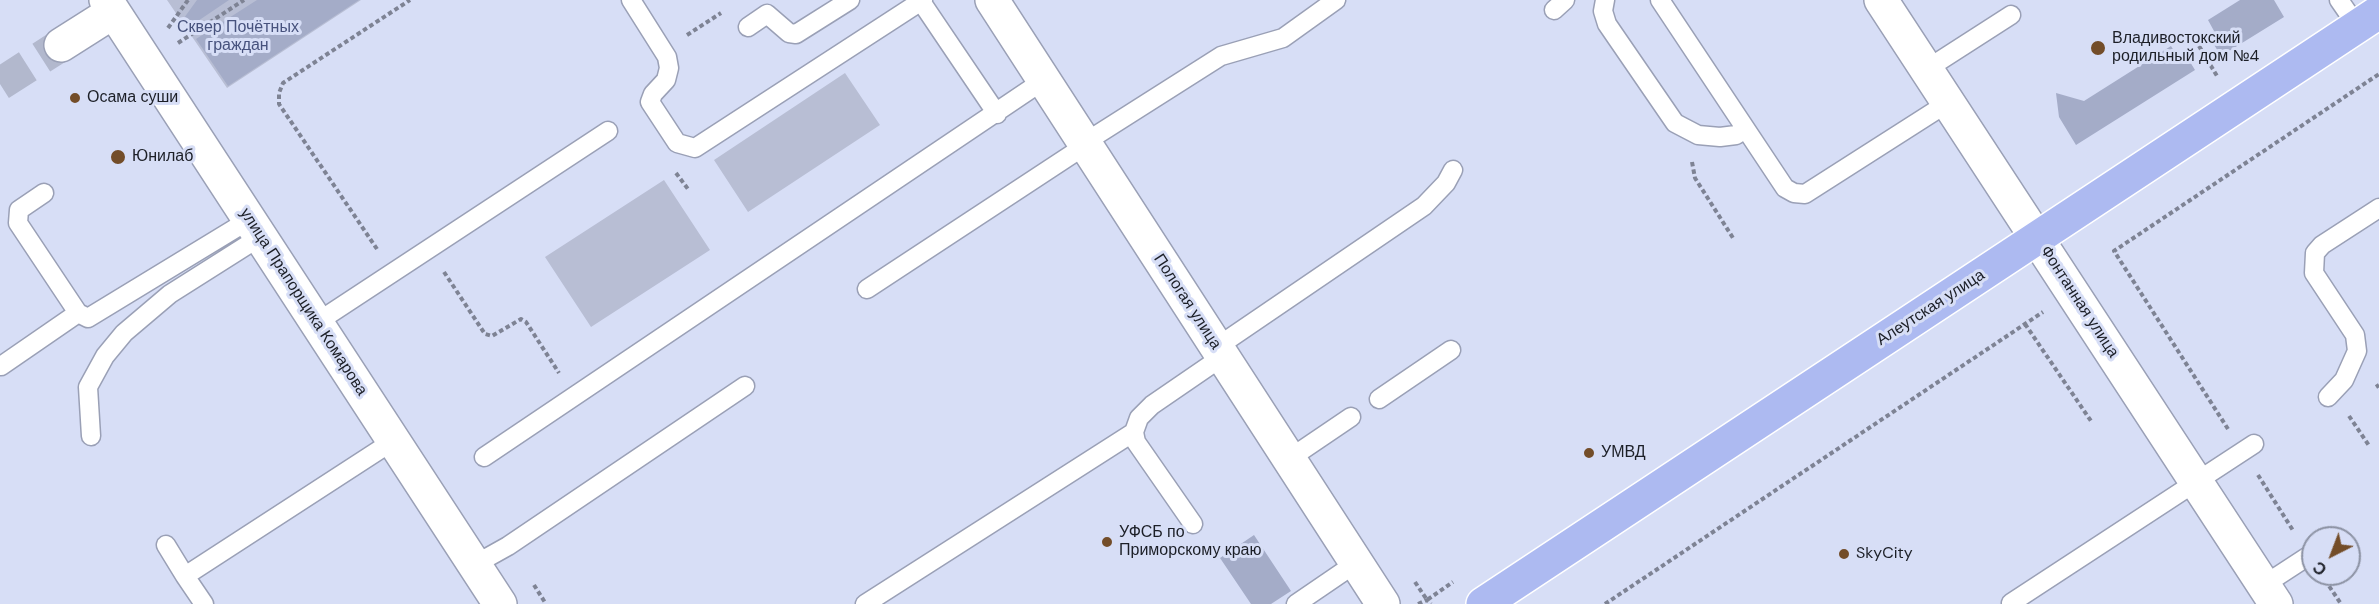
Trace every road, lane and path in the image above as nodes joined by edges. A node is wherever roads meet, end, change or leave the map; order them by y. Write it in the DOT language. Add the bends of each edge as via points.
graph roads {
  1 [pos="188,0"];
  2 [pos="244,0"];
  3 [pos="410,0"];
  4 [pos="631,0"];
  5 [pos="850,0"];
  6 [pos="922,0"];
  7 [pos="992,0"];
  8 [pos="1336,0"];
  9 [pos="1605,0"];
  10 [pos="1660,0"];
  11 [pos="1881,0"];
  12 [pos="110,6"];
  13 [pos="2358,13"];
  14 [pos="2011,15"];
  15 [pos="748,27"];
  16 [pos="165,31"];
  17 [pos="61,45"];
  18 [pos="175,45"];
  19 [pos="2199,46"];
  20 [pos="664,50"];
  21 [pos="1927,69"];
  22 [pos="2379,74"];
  23 [pos="2218,78"];
  24 [pos="1044,80"];
  25 [pos="1949,102"];
  26 [pos="997,114"];
  27 [pos="1745,129"];
  28 [pos="608,130"];
  29 [pos="1698,135"];
  30 [pos="1085,144"];
  31 [pos="1453,170"];
  32 [pos="44,193"];
  33 [pos="2379,208"];
  34 [pos="254,228"];
  35 [pos="1733,238"];
  36 [pos="2037,238"];
  37 [pos="443,270"];
  38 [pos="392,272"];
  39 [pos="867,289"];
  40 [pos="2045,311"];
  41 [pos="78,313"];
  42 [pos="316,323"];
  43 [pos="2025,324"];
  44 [pos="1451,350"];
  45 [pos="1219,352"];
  46 [pos="1,366"];
  47 [pos="745,386"];
  48 [pos="574,396"];
  49 [pos="2328,397"];
  50 [pos="1379,399"];
  51 [pos="2349,414"];
  52 [pos="1351,417"];
  53 [pos="2091,421"];
  54 [pos="1134,432"];
  55 [pos="91,436"];
  56 [pos="393,441"];
  57 [pos="2370,447"];
  58 [pos="2249,448"];
  59 [pos="484,457"];
  60 [pos="1289,459"];
  61 [pos="2197,483"];
  62 [pos="1193,524"];
  63 [pos="2301,537"];
  64 [pos="166,545"];
  65 [pos="1356,563"];
  66 [pos="2301,564"];
  67 [pos="474,565"];
  68 [pos="185,576"];
  69 [pos="2329,586"];
  70 [pos="2270,595"];
  71 [pos="2011,603"];
  72 [pos="204,604"];
  73 [pos="500,604"];
  74 [pos="866,604"];
  75 [pos="1296,604"];
  76 [pos="1383,604"];
  77 [pos="1417,604"];
  78 [pos="1431,604"];
  79 [pos="1483,604"];
  80 [pos="1605,604"];
  81 [pos="2341,604"];
  1 -- 16 [label="path"];
  2 -- 18 [label="path"];
  3 -- 38 [label="path" via="283,83 279,93 279,104"];
  4 -- 20 [label="lane"];
  5 -- 15 [label="lane" via="796,34 789,33 767,14"];
  6 -- 20 [label="lane" via="695,148 677,143 650,102 666,80 669,68"];
  6 -- 26 [label="lane"];
  7 -- 24 [label="main road, Пологая улица"];
  8 -- 30 [label="lane" via="1283,38 1221,56"];
  9 -- 29 [label="lane" via="1607,24 1675,123"];
  10 -- 27 [label="lane"];
  11 -- 21 [label="main road, Фонтанная улица"];
  12 -- 17 [label="main road"];
  12 -- 34 [label="main road, улица Прапорщика Комарова"];
  13 -- 36 [label="main road, Алеутская улица"];
  14 -- 21 [label="lane"];
  15 -- 20 [label="path" via="737,9 728,9"];
  19 -- 23 [label="path"];
  21 -- 25 [label="main road, Фонтанная улица"];
  22 -- 58 [label="path" via="2114,251"];
  24 -- 26 [label="lane"];
  24 -- 30 [label="main road, Пологая улица"];
  25 -- 27 [label="lane" via="1805,194 1785,188"];
  25 -- 36 [label="main road, Фонтанная улица"];
  26 -- 48 [label="lane"];
  27 -- 29 [label="lane" via="1736,135"];
  28 -- 38 [label="lane"];
  29 -- 35 [label="path" via="1692,161 1695,178"];
  30 -- 39 [label="lane"];
  30 -- 45 [label="main road, Пологая улица"];
  31 -- 45 [label="lane" via="1424,206"];
  32 -- 41 [label="lane" via="19,210 18,223"];
  33 -- 49 [label="lane" via="2315,253 2314,273 2355,335 2357,351 2344,380"];
  34 -- 41 [label="lane" via="88,318"];
  34 -- 42 [label="main road, улица Прапорщика Комарова"];
  34 -- 55 [label="lane" via="124,333 105,356 88,387"];
  36 -- 61 [label="main road, Фонтанная улица"];
  36 -- 79 [label="main road, Алеутская улица"];
  37 -- 48 [label="path" via="489,336 517,320 526,322"];
  38 -- 42 [label="lane"];
  40 -- 43 [label="path"];
  41 -- 46 [label="lane"];
  42 -- 56 [label="main road, улица Прапорщика Комарова"];
  43 -- 53 [label="path"];
  43 -- 80 [label="path"];
  44 -- 50 [label="lane"];
  45 -- 54 [label="lane" via="1152,405 1139,418"];
  45 -- 60 [label="main road, Пологая улица"];
  47 -- 67 [label="lane"];
  48 -- 59 [label="lane"];
  51 -- 57 [label="path"];
  52 -- 60 [label="lane"];
  54 -- 62 [label="lane" via="1136,442"];
  54 -- 74 [label="lane"];
  56 -- 67 [label="main road, улица Прапорщика Комарова"];
  56 -- 68 [label="lane"];
  58 -- 61 [label="lane"];
  58 -- 63 [label="path"];
  60 -- 65 [label="main road, Пологая улица"];
  61 -- 70 [label="main road, Фонтанная улица"];
  61 -- 71 [label="lane"];
  64 -- 68 [label="lane"];
  65 -- 75 [label="lane"];
  65 -- 76 [label="main road, Пологая улица"];
  66 -- 70 [label="lane"];
  67 -- 73 [label="main road, улица Прапорщика Комарова"];
  68 -- 72 [label="lane"];
  69 -- 81 [label="path"];
  77 -- 78 [label="path" via="1427,600"];
}
